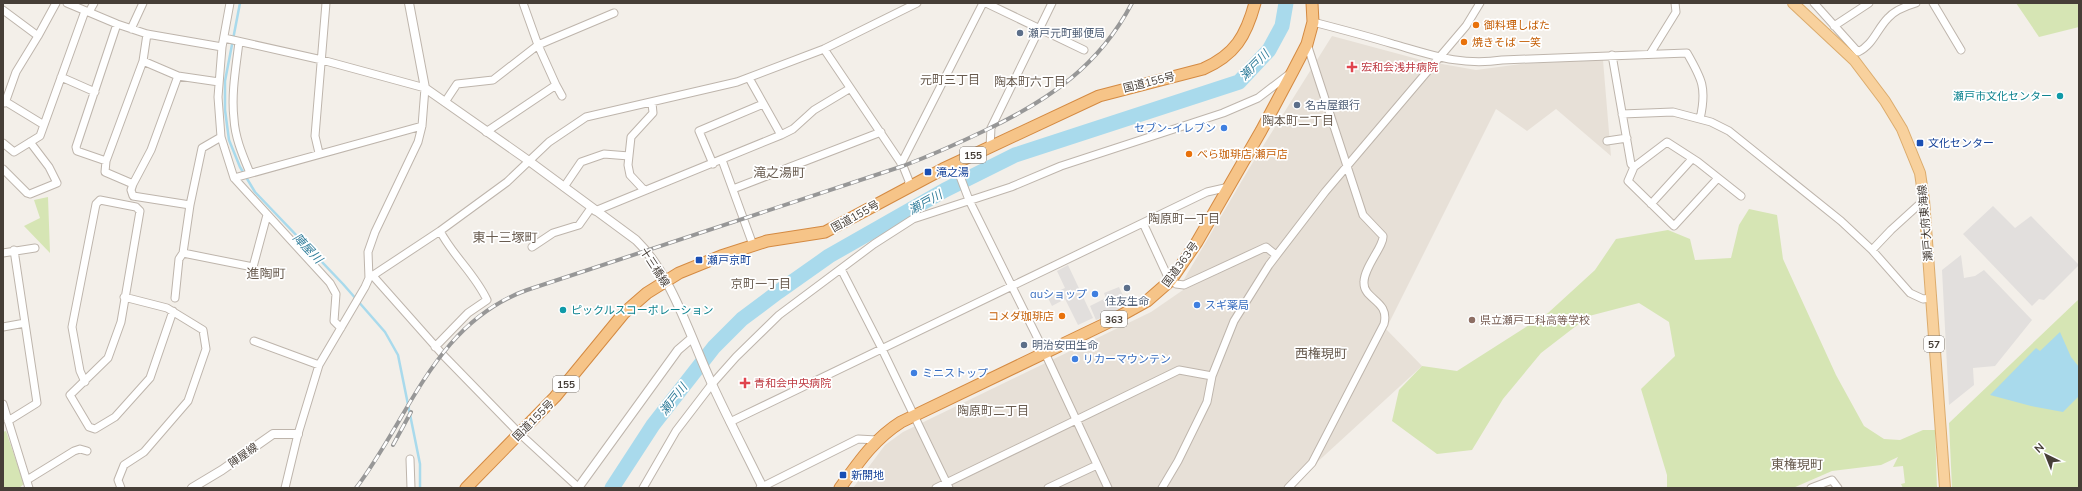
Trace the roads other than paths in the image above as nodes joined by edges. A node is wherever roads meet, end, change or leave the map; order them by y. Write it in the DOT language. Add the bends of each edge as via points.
graph roads {
  1 [pos="56,3"];
  2 [pos="67,3"];
  3 [pos="94,3"];
  4 [pos="143,3"];
  5 [pos="230,3"];
  6 [pos="326,3"];
  7 [pos="523,3"];
  8 [pos="917,3"];
  9 [pos="983,3"];
  10 [pos="986,3"];
  11 [pos="1052,3"];
  12 [pos="1255,3"];
  13 [pos="1312,3"];
  14 [pos="1480,3"];
  15 [pos="1675,3"];
  16 [pos="1793,3"];
  17 [pos="1814,3"];
  18 [pos="1869,3"];
  19 [pos="1916,3"];
  20 [pos="1934,3"];
  21 [pos="411,4"];
  22 [pos="3,10"];
  23 [pos="87,12"];
  24 [pos="614,13"];
  25 [pos="1313,22"];
  26 [pos="117,24"];
  27 [pos="1834,26"];
  28 [pos="131,29"];
  29 [pos="1040,29"];
  30 [pos="148,34"];
  31 [pos="38,36"];
  32 [pos="226,39"];
  33 [pos="238,42"];
  34 [pos="1307,44"];
  35 [pos="538,45"];
  36 [pos="222,47"];
  37 [pos="824,49"];
  38 [pos="1084,50"];
  39 [pos="1960,50"];
  40 [pos="1650,54"];
  41 [pos="1612,55"];
  42 [pos="1440,57"];
  43 [pos="322,60"];
  44 [pos="142,61"];
  45 [pos="1293,71"];
  46 [pos="178,76"];
  47 [pos="61,77"];
  48 [pos="749,78"];
  49 [pos="219,82"];
  50 [pos="556,85"];
  51 [pos="425,88"];
  52 [pos="849,88"];
  53 [pos="95,92"];
  54 [pos="562,96"];
  55 [pos="4,102"];
  56 [pos="445,102"];
  57 [pos="652,103"];
  58 [pos="764,104"];
  59 [pos="1622,114"];
  60 [pos="1700,119"];
  61 [pos="44,125"];
  62 [pos="422,126"];
  63 [pos="486,132"];
  64 [pos="881,132"];
  65 [pos="781,135"];
  66 [pos="221,137"];
  67 [pos="1627,138"];
  68 [pos="1607,141"];
  69 [pos="30,142"];
  70 [pos="3,143"];
  71 [pos="990,147"];
  72 [pos="319,154"];
  73 [pos="629,156"];
  74 [pos="1692,159"];
  75 [pos="722,160"];
  76 [pos="106,161"];
  77 [pos="529,161"];
  78 [pos="713,164"];
  79 [pos="901,164"];
  80 [pos="1347,164"];
  81 [pos="956,167"];
  82 [pos="1634,167"];
  83 [pos="3,169"];
  84 [pos="249,173"];
  85 [pos="236,177"];
  86 [pos="1718,178"];
  87 [pos="133,184"];
  88 [pos="908,186"];
  89 [pos="1229,186"];
  90 [pos="564,187"];
  91 [pos="733,189"];
  92 [pos="644,190"];
  93 [pos="1742,196"];
  94 [pos="968,197"];
  95 [pos="1924,200"];
  96 [pos="190,204"];
  97 [pos="1651,204"];
  98 [pos="593,209"];
  99 [pos="267,215"];
  100 [pos="1143,223"];
  101 [pos="440,231"];
  102 [pos="753,245"];
  103 [pos="532,247"];
  104 [pos="35,248"];
  105 [pos="14,250"];
  106 [pos="1872,250"];
  107 [pos="3,253"];
  108 [pos="183,253"];
  109 [pos="1276,255"];
  110 [pos="841,268"];
  111 [pos="371,277"];
  112 [pos="1171,280"];
  113 [pos="665,281"];
  114 [pos="1011,287"];
  115 [pos="124,297"];
  116 [pos="175,298"];
  117 [pos="1931,298"];
  118 [pos="173,311"];
  119 [pos="25,323"];
  120 [pos="3,327"];
  121 [pos="341,328"];
  122 [pos="254,341"];
  123 [pos="694,342"];
  124 [pos="435,347"];
  125 [pos="881,347"];
  126 [pos="1045,353"];
  127 [pos="319,365"];
  128 [pos="1212,376"];
  129 [pos="710,381"];
  130 [pos="85,382"];
  131 [pos="3,404"];
  132 [pos="914,416"];
  133 [pos="8,421"];
  134 [pos="1077,421"];
  135 [pos="730,422"];
  136 [pos="298,434"];
  137 [pos="519,434"];
  138 [pos="877,440"];
  139 [pos="87,451"];
  140 [pos="410,459"];
  141 [pos="1097,465"];
  142 [pos="28,484"];
  143 [pos="948,485"];
  144 [pos="121,488"];
  145 [pos="192,488"];
  146 [pos="285,488"];
  147 [pos="411,488"];
  148 [pos="466,488"];
  149 [pos="579,488"];
  150 [pos="643,488"];
  151 [pos="761,488"];
  152 [pos="840,488"];
  153 [pos="936,488"];
  154 [pos="1048,488"];
  155 [pos="1108,488"];
  156 [pos="1162,488"];
  157 [pos="1288,488"];
  158 [pos="1811,488"];
  159 [pos="1838,488"];
  160 [pos="1945,488"];
  1 -- 31 [label="street"];
  2 -- 23 [label="street"];
  3 -- 23 [label="street"];
  4 -- 28 [label="street"];
  5 -- 32 [label="street"];
  6 -- 43 [label="street"];
  7 -- 35 [label="street"];
  8 -- 37 [label="street"];
  9 -- 79 [label="street"];
  10 -- 29 [label="street"];
  11 -- 29 [label="street"];
  12 -- 71 [label="highway, 国道155号 / 155" via="1242,38 1232,51 1214,64 1099,96"];
  13 -- 25 [label="highway, 国道363号 / 363"];
  14 -- 42 [label="street" via="1466,26"];
  15 -- 40 [label="street" via="1676,12"];
  16 -- 95 [label="main road, 瀬戸大府東海線 / 57" via="1854,60 1885,101 1902,128 1920,173"];
  17 -- 27 [label="street"];
  18 -- 27 [label="street"];
  19 -- 27 [label="street" via="1902,8 1888,18 1866,48 1858,52"];
  20 -- 39 [label="street"];
  21 -- 51 [label="street"];
  22 -- 31 [label="street"];
  23 -- 26 [label="street"];
  23 -- 47 [label="street"];
  24 -- 35 [label="street"];
  25 -- 34 [label="highway, 国道363号 / 363"];
  25 -- 42 [label="street"];
  26 -- 28 [label="street"];
  26 -- 53 [label="street"];
  28 -- 30 [label="street"];
  29 -- 38 [label="street"];
  29 -- 71 [label="street" via="991,128"];
  30 -- 36 [label="street"];
  30 -- 44 [label="street"];
  31 -- 55 [label="street" via="16,72"];
  32 -- 33 [label="street"];
  32 -- 36 [label="street"];
  33 -- 43 [label="street"];
  33 -- 84 [label="street" via="233,85 234,120"];
  34 -- 45 [label="highway, 国道363号 / 363"];
  34 -- 80 [label="street"];
  35 -- 50 [label="street"];
  35 -- 56 [label="street" via="493,80 457,84"];
  36 -- 49 [label="street"];
  37 -- 48 [label="street"];
  37 -- 52 [label="street"];
  40 -- 41 [label="street"];
  40 -- 60 [label="street" via="1687,53 1702,86 1704,100"];
  41 -- 42 [label="street" via="1479,63"];
  41 -- 59 [label="street"];
  42 -- 80 [label="street"];
  43 -- 51 [label="street"];
  43 -- 72 [label="street" via="315,136"];
  44 -- 46 [label="street"];
  44 -- 76 [label="street"];
  45 -- 89 [label="highway, 国道363号 / 363"];
  45 -- 94 [label="street" via="1258,98 1223,113 1062,166 1011,187"];
  46 -- 49 [label="street"];
  46 -- 87 [label="street" via="151,150"];
  47 -- 53 [label="street"];
  47 -- 61 [label="street"];
  48 -- 57 [label="street"];
  48 -- 58 [label="street"];
  49 -- 66 [label="street"];
  50 -- 54 [label="street"];
  50 -- 63 [label="street"];
  51 -- 56 [label="street, 十三橋線"];
  51 -- 62 [label="street"];
  52 -- 64 [label="street"];
  52 -- 65 [label="street"];
  53 -- 76 [label="street" via="76,147 77,151"];
  55 -- 61 [label="street"];
  56 -- 63 [label="street, 十三橋線"];
  57 -- 73 [label="street" via="653,113 631,137"];
  57 -- 77 [label="street" via="586,117 549,142"];
  58 -- 65 [label="street"];
  58 -- 78 [label="street" via="699,131"];
  59 -- 60 [label="street" via="1673,112"];
  59 -- 67 [label="street"];
  60 -- 106 [label="street" via="1728,131 1757,152"];
  61 -- 69 [label="street" via="40,136"];
  62 -- 72 [label="street"];
  62 -- 111 [label="street" via="418,142 370,246 368,252"];
  63 -- 77 [label="street, 十三橋線"];
  64 -- 79 [label="street"];
  64 -- 91 [label="street"];
  65 -- 75 [label="street"];
  66 -- 85 [label="street"];
  66 -- 96 [label="street" via="202,148"];
  67 -- 68 [label="street"];
  67 -- 82 [label="street" via="1631,164"];
  69 -- 70 [label="street" via="14,152"];
  69 -- 83 [label="street" via="49,167 57,183 30,194"];
  71 -- 81 [label="highway, 国道155号 / 155"];
  72 -- 84 [label="street"];
  73 -- 90 [label="street" via="604,154 581,162"];
  73 -- 92 [label="street" via="630,175"];
  74 -- 82 [label="street" via="1667,142"];
  74 -- 86 [label="street"];
  74 -- 97 [label="street"];
  75 -- 78 [label="street"];
  75 -- 91 [label="street"];
  76 -- 87 [label="street" via="105,172"];
  77 -- 90 [label="street, 十三橋線"];
  77 -- 101 [label="street" via="507,182"];
  78 -- 92 [label="street"];
  79 -- 88 [label="street" via="909,181"];
  80 -- 109 [label="street"];
  80 -- 157 [label="street" via="1363,215 1383,236 1363,284 1367,293 1382,306 1386,317 1312,463"];
  81 -- 88 [label="highway, 国道155号 / 155"];
  81 -- 94 [label="street"];
  82 -- 97 [label="street" via="1628,181"];
  84 -- 85 [label="street"];
  85 -- 99 [label="street"];
  86 -- 93 [label="street"];
  86 -- 97 [label="street" via="1674,226"];
  87 -- 96 [label="street" via="133,196"];
  88 -- 102 [label="highway, 国道155号 / 155" via="825,232"];
  89 -- 100 [label="street" via="1207,192"];
  89 -- 112 [label="highway, 国道363号 / 363"];
  90 -- 98 [label="street, 十三橋線"];
  91 -- 102 [label="street"];
  92 -- 98 [label="street"];
  94 -- 110 [label="street" via="913,219"];
  94 -- 114 [label="street"];
  95 -- 106 [label="street"];
  95 -- 117 [label="main road, 瀬戸大府東海線 / 57"];
  96 -- 108 [label="street"];
  98 -- 103 [label="street" via="579,225 553,233"];
  98 -- 113 [label="street, 十三橋線" via="647,251"];
  99 -- 108 [label="street" via="253,267"];
  99 -- 121 [label="street" via="330,283 336,294 334,321"];
  100 -- 112 [label="street"];
  100 -- 114 [label="street"];
  101 -- 111 [label="street"];
  101 -- 124 [label="street" via="486,300 468,313"];
  102 -- 113 [label="highway, 国道155号 / 155" via="693,266"];
  104 -- 105 [label="street"];
  105 -- 107 [label="street"];
  105 -- 119 [label="street"];
  106 -- 117 [label="street" via="1910,293 1923,300"];
  108 -- 116 [label="street" via="179,259"];
  109 -- 112 [label="street" via="1266,246 1184,285"];
  109 -- 128 [label="street" via="1234,321"];
  110 -- 125 [label="street"];
  110 -- 129 [label="street" via="779,315"];
  111 -- 121 [label="street"];
  111 -- 124 [label="street"];
  112 -- 126 [label="highway, 国道363号 / 363" via="1147,301"];
  113 -- 123 [label="street, 十三橋線"];
  113 -- 137 [label="highway, 国道155号 / 155" via="615,323 555,397"];
  114 -- 125 [label="street"];
  114 -- 126 [label="street"];
  115 -- 118 [label="street"];
  115 -- 130 [label="street" via="121,322 108,358"];
  115 -- 130 [label="street" via="140,211 136,207 100,200 96,204 72,327 80,371"];
  117 -- 160 [label="main road, 瀬戸大府東海線 / 57"];
  118 -- 130 [label="street" via="150,378 115,417 95,429 89,427 70,395"];
  118 -- 144 [label="street" via="203,330 206,349 188,401 144,452 124,465 118,480"];
  119 -- 120 [label="street"];
  119 -- 133 [label="street" via="37,403"];
  121 -- 127 [label="street"];
  122 -- 127 [label="street"];
  123 -- 129 [label="street, 十三橋線"];
  123 -- 149 [label="street" via="678,350"];
  124 -- 137 [label="street"];
  125 -- 132 [label="street"];
  125 -- 135 [label="street"];
  126 -- 132 [label="highway, 国道363号 / 363"];
  126 -- 134 [label="street"];
  127 -- 136 [label="street"];
  128 -- 134 [label="street" via="1179,370"];
  128 -- 156 [label="street" via="1207,402"];
  129 -- 135 [label="street, 十三橋線"];
  129 -- 150 [label="street" via="676,431"];
  131 -- 133 [label="street"];
  132 -- 138 [label="highway, 国道363号 / 363" via="891,428"];
  132 -- 143 [label="street"];
  133 -- 142 [label="street"];
  134 -- 141 [label="street"];
  134 -- 143 [label="street"];
  135 -- 151 [label="street, 十三橋線"];
  136 -- 145 [label="street, 陣屋線" via="273,434"];
  136 -- 146 [label="street"];
  137 -- 148 [label="highway, 国道155号 / 155"];
  137 -- 149 [label="street"];
  138 -- 151 [label="street" via="858,439"];
  138 -- 152 [label="highway, 国道363号 / 363"];
  139 -- 142 [label="street" via="74,451"];
  140 -- 147 [label="street"];
  141 -- 154 [label="street"];
  141 -- 155 [label="street"];
  143 -- 153 [label="street"];
  158 -- 159 [label="street" via="1832,480"];
}
